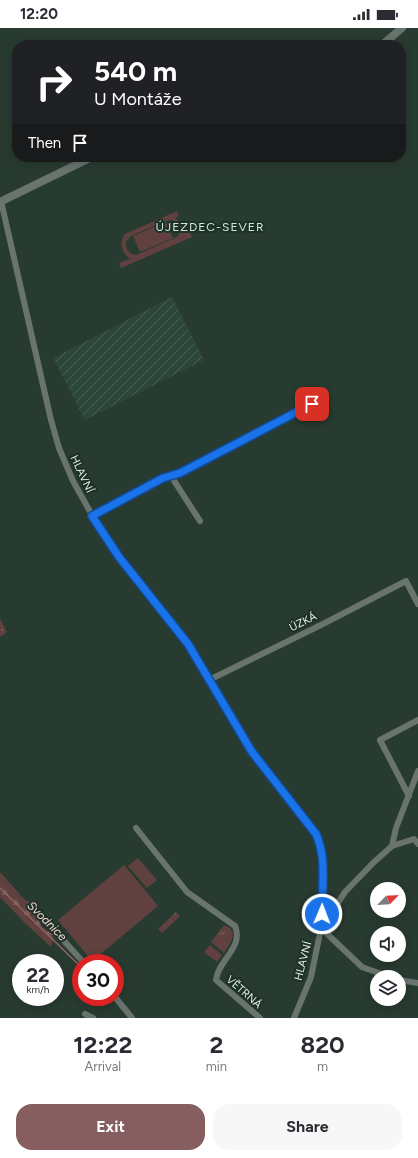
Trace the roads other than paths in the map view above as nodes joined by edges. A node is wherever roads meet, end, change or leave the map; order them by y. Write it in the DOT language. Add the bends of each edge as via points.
graph roads {
  1 [pos="402,28"];
  2 [pos="388,40"];
  3 [pos="82,162"];
  4 [pos="1,202"];
  5 [pos="312,404"];
  6 [pos="171,476"];
  7 [pos="92,516"];
  8 [pos="200,521"];
  9 [pos="418,604"];
  10 [pos="209,680"];
  11 [pos="418,720"];
  12 [pos="418,770"];
  13 [pos="409,796"];
  14 [pos="136,828"];
  15 [pos="418,844"];
  16 [pos="392,846"];
  17 [pos="46,921"];
  18 [pos="321,928"];
  19 [pos="76,954"];
  20 [pos="372,970"];
  21 [pos="406,981"];
  22 [pos="418,983"];
  23 [pos="122,1006"];
  24 [pos="85,1014"];
  25 [pos="93,1018"];
  26 [pos="132,1018"];
  27 [pos="260,1018"];
  28 [pos="294,1018"];
  1 -- 2 [label="street"];
  3 -- 4 [label="street"];
  4 -- 7 [label="street, HLAVNÍ" via="51,420 73,481"];
  5 -- 6 [label="street"];
  6 -- 7 [label="street"];
  6 -- 8 [label="street"];
  7 -- 10 [label="street, HLAVNÍ" via="119,557 188,644"];
  9 -- 10 [label="street, ÚZKÁ" via="406,581"];
  10 -- 18 [label="street, HLAVNÍ" via="252,752 320,842 323,859"];
  11 -- 13 [label="street" via="380,740"];
  12 -- 13 [label="street"];
  13 -- 16 [label="street" via="396,828"];
  14 -- 27 [label="street, VĚTRNÁ" via="186,892 235,926 235,946 217,974 216,980"];
  15 -- 16 [label="street" via="414,839"];
  16 -- 18 [label="street" via="345,892"];
  17 -- 19 [label="street"];
  18 -- 20 [label="street" via="362,966"];
  18 -- 28 [label="street, HLAVNÍ" via="311,977"];
  21 -- 22 [label="street"];
  23 -- 26 [label="street"];
  24 -- 25 [label="street"];
}
